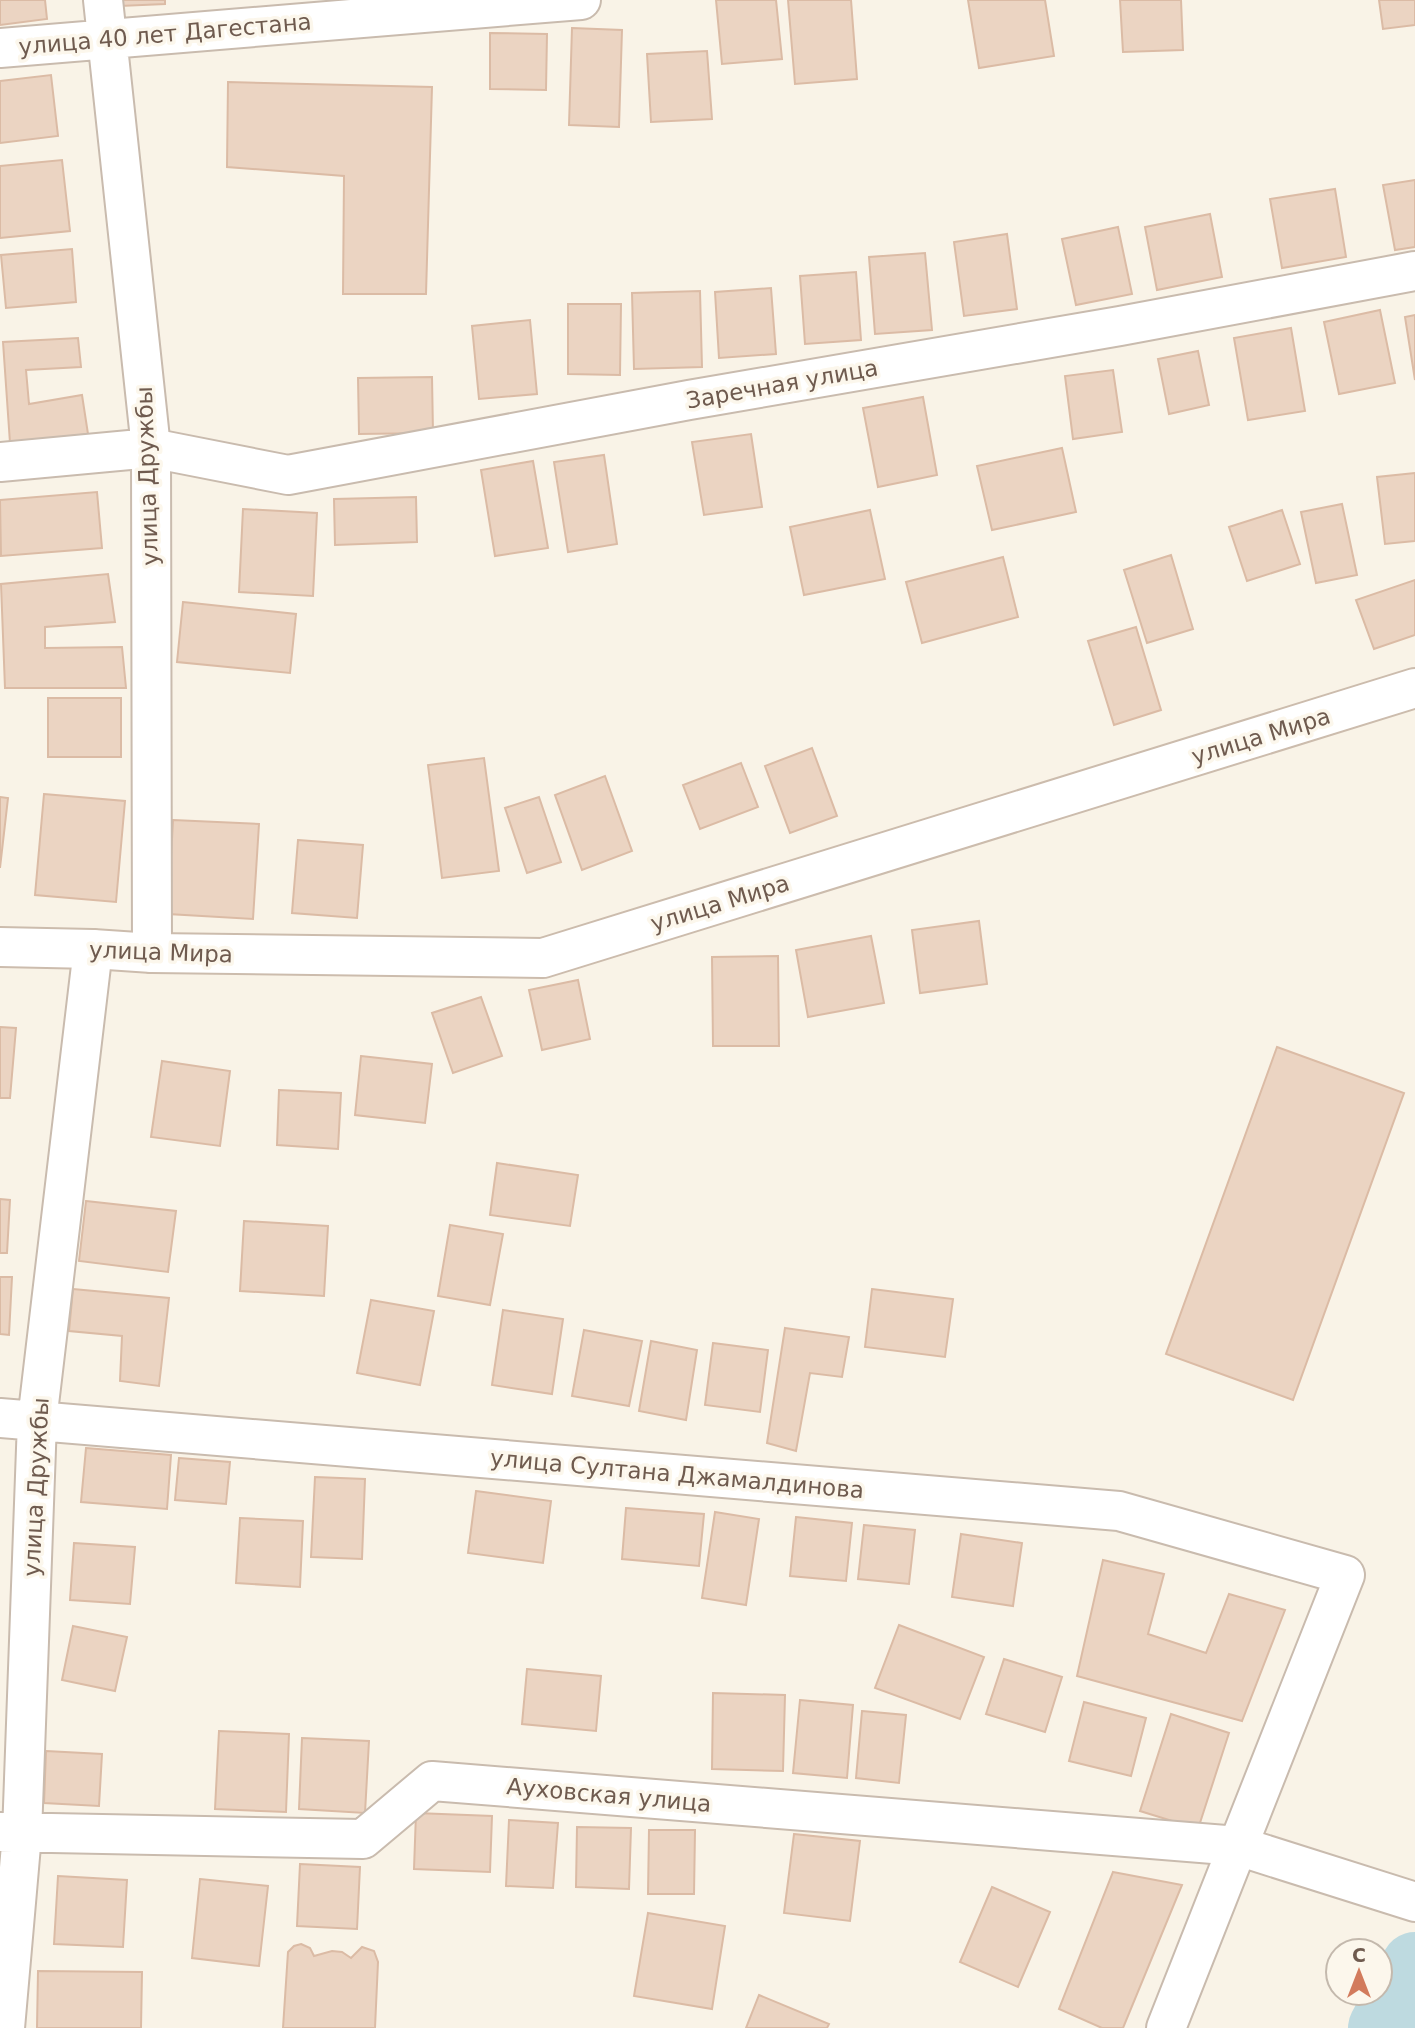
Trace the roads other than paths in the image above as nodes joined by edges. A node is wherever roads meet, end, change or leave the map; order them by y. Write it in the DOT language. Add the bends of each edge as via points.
graph roads {
  1 [pos="103,0"];
  2 [pos="581,0"];
  3 [pos="106,37"];
  4 [pos="0,48"];
  5 [pos="1415,271"];
  6 [pos="151,448"];
  7 [pos="0,461"];
  8 [pos="1415,688"];
  9 [pos="0,947"];
  10 [pos="93,949"];
  11 [pos="152,953"];
  12 [pos="18,1419"];
  13 [pos="11,1833"];
  14 [pos="1245,1848"];
  15 [pos="1415,1902"];
  16 [pos="5,2028"];
  17 [pos="1167,2028"];
  1 -- 3 [label="street, улица Дружбы"];
  2 -- 3 [label="street, улица 40 лет Дагестана"];
  3 -- 4 [label="street, улица 40 лет Дагестана"];
  3 -- 6 [label="street, улица Дружбы"];
  5 -- 6 [label="street, Заречная улица" via="288,475"];
  6 -- 7 [label="street, Заречная улица"];
  6 -- 11 [label="street, улица Дружбы"];
  8 -- 11 [label="street, улица Мира" via="543,958"];
  9 -- 10 [label="street, улица Мира"];
  10 -- 11 [label="street, улица Мира"];
  10 -- 12 [label="street, улица Дружбы"];
  12 -- 13 [label="street, улица Дружбы"];
  12 -- 14 [label="street, улица Султана Джамалдинова" via="1119,1511 1345,1575"];
  13 -- 14 [label="street, Ауховская улица" via="363,1839 432,1781"];
  13 -- 16 [label="street, улица Дружбы"];
  14 -- 15 [label="street, Ауховская улица"];
  14 -- 17 [label="street"];
}
